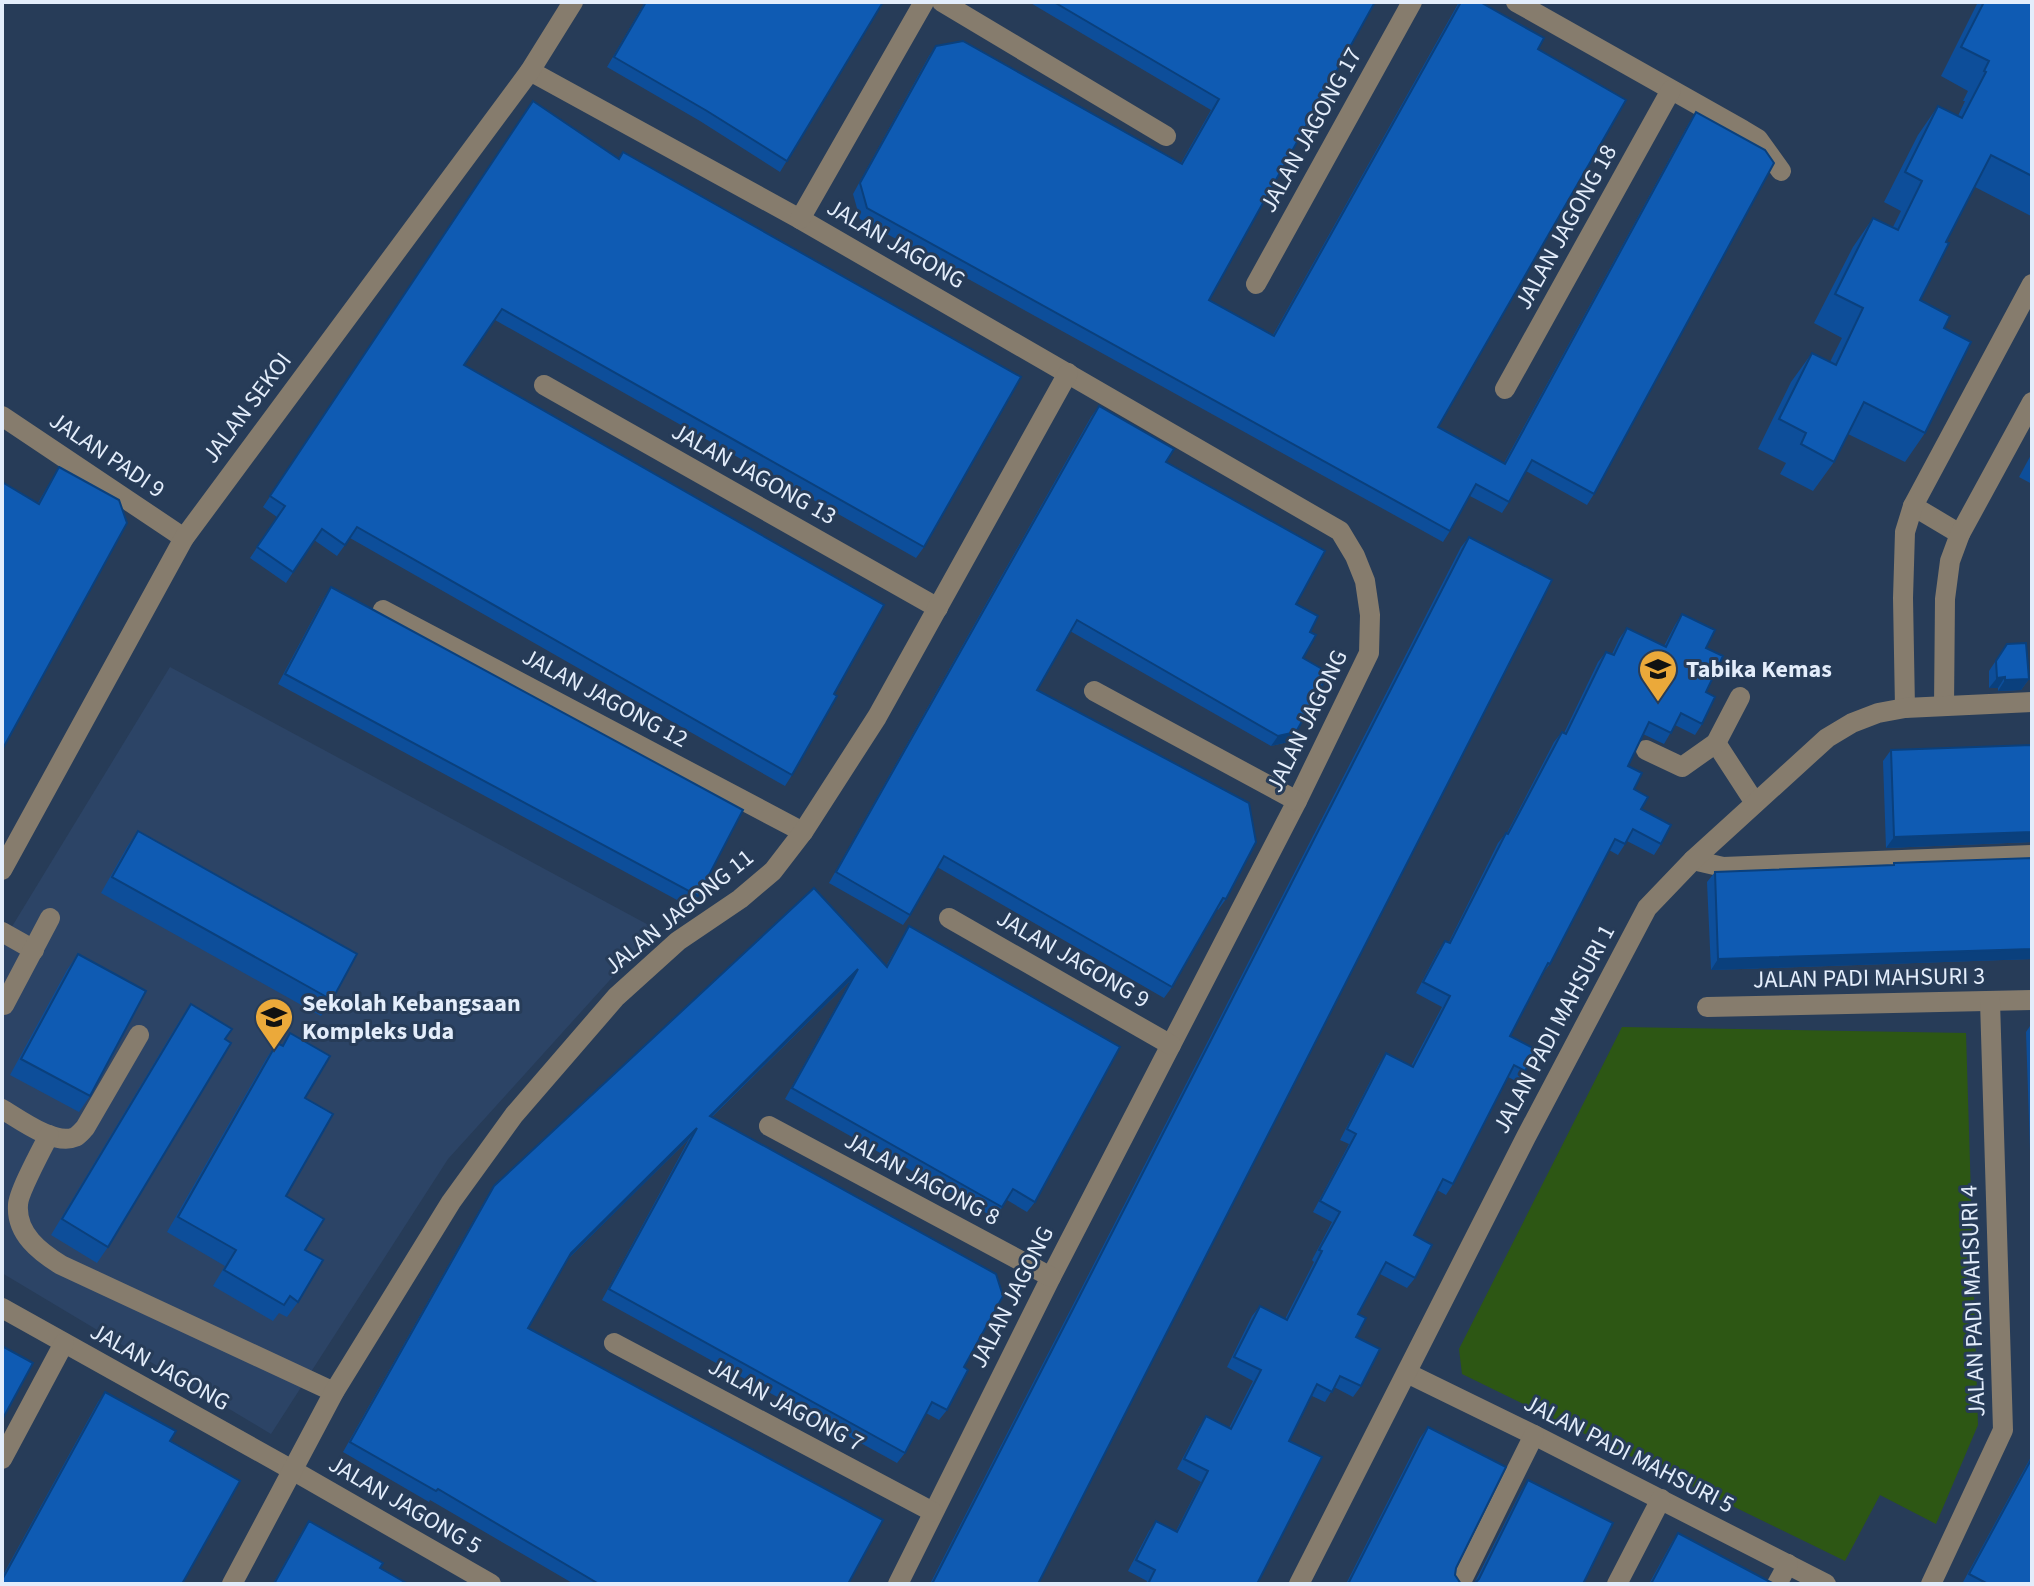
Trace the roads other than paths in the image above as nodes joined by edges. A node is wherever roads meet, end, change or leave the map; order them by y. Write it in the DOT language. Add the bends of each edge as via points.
graph roads {
  1 [pos="573,2"];
  2 [pos="924,2"];
  3 [pos="942,2"];
  4 [pos="1412,2"];
  5 [pos="1516,2"];
  6 [pos="530,71"];
  7 [pos="1671,90"];
  8 [pos="1166,136"];
  9 [pos="1781,171"];
  10 [pos="800,219"];
  11 [pos="1256,284"];
  12 [pos="2032,284"];
  13 [pos="1068,373"];
  14 [pos="544,385"];
  15 [pos="1505,389"];
  16 [pos="2032,402"];
  17 [pos="2,416"];
  18 [pos="1913,506"];
  19 [pos="1960,534"];
  20 [pos="184,538"];
  21 [pos="938,608"];
  22 [pos="383,610"];
  23 [pos="1094,691"];
  24 [pos="1740,697"];
  25 [pos="2032,702"];
  26 [pos="1944,706"];
  27 [pos="1905,708"];
  28 [pos="1716,743"];
  29 [pos="1646,750"];
  30 [pos="1297,801"];
  31 [pos="1755,803"];
  32 [pos="803,832"];
  33 [pos="2032,855"];
  34 [pos="1693,860"];
  35 [pos="2,870"];
  36 [pos="50,918"];
  37 [pos="949,918"];
  38 [pos="2,932"];
  39 [pos="34,950"];
  40 [pos="2032,1000"];
  41 [pos="1990,1001"];
  42 [pos="4,1005"];
  43 [pos="1707,1007"];
  44 [pos="139,1035"];
  45 [pos="1171,1045"];
  46 [pos="2,1109"];
  47 [pos="769,1126"];
  48 [pos="49,1135"];
  49 [pos="1051,1277"];
  50 [pos="2,1308"];
  51 [pos="64,1343"];
  52 [pos="614,1343"];
  53 [pos="1407,1373"];
  54 [pos="334,1392"];
  55 [pos="1534,1435"];
  56 [pos="2,1459"];
  57 [pos="294,1471"];
  58 [pos="1661,1499"];
  59 [pos="933,1512"];
  60 [pos="1788,1564"];
  61 [pos="232,1584"];
  62 [pos="491,1584"];
  63 [pos="898,1584"];
  64 [pos="1299,1584"];
  65 [pos="1460,1584"];
  66 [pos="1617,1584"];
  67 [pos="1777,1584"];
  68 [pos="1826,1584"];
  69 [pos="1931,1584"];
  1 -- 6 [label="street, JALAN SEKOI"];
  2 -- 10 [label="street"];
  3 -- 8 [label="street"];
  4 -- 11 [label="street, JALAN JAGONG 17"];
  5 -- 7 [label="street"];
  6 -- 10 [label="street, JALAN JAGONG"];
  6 -- 20 [label="street, JALAN SEKOI"];
  7 -- 9 [label="street" via="1758,139"];
  7 -- 15 [label="street, JALAN JAGONG 18"];
  10 -- 13 [label="street, JALAN JAGONG"];
  12 -- 18 [label="street"];
  13 -- 21 [label="street, JALAN JAGONG 11"];
  13 -- 30 [label="street, JALAN JAGONG" via="1340,531 1355,556 1370,615 1369,653"];
  14 -- 21 [label="street, JALAN JAGONG 13"];
  16 -- 19 [label="street"];
  17 -- 20 [label="street, JALAN PADI 9"];
  18 -- 19 [label="street"];
  18 -- 27 [label="street" via="1905,532"];
  19 -- 26 [label="street" via="1945,599"];
  20 -- 35 [label="street, JALAN SEKOI"];
  21 -- 32 [label="street, JALAN JAGONG 11" via="877,717"];
  22 -- 32 [label="street, JALAN JAGONG 12"];
  23 -- 30 [label="street"];
  24 -- 28 [label="street"];
  25 -- 26 [label="street, JALAN PADI MAHSURI 1"];
  26 -- 27 [label="street, JALAN PADI MAHSURI 1"];
  27 -- 31 [label="street, JALAN PADI MAHSURI 1" via="1878,713 1827,738"];
  28 -- 29 [label="street" via="1682,767"];
  28 -- 31 [label="street"];
  30 -- 45 [label="street, JALAN JAGONG"];
  31 -- 34 [label="street, JALAN PADI MAHSURI 1"];
  32 -- 54 [label="street, JALAN JAGONG 11" via="773,871 678,941 625,988 514,1115 451,1202"];
  33 -- 34 [label="street" via="1723,867"];
  34 -- 53 [label="street, JALAN PADI MAHSURI 1" via="1647,908"];
  36 -- 39 [label="street"];
  37 -- 45 [label="street, JALAN JAGONG 9"];
  38 -- 39 [label="street"];
  39 -- 42 [label="street"];
  40 -- 41 [label="street, JALAN PADI MAHSURI 3"];
  41 -- 43 [label="street, JALAN PADI MAHSURI 3"];
  41 -- 69 [label="street, JALAN PADI MAHSURI 4" via="2003,1430"];
  44 -- 48 [label="street" via="85,1128 74,1138"];
  45 -- 49 [label="street, JALAN JAGONG"];
  46 -- 48 [label="street"];
  47 -- 49 [label="street, JALAN JAGONG 8"];
  48 -- 54 [label="street" via="17,1202 26,1236 41,1253"];
  49 -- 59 [label="street, JALAN JAGONG"];
  50 -- 51 [label="street, JALAN JAGONG"];
  51 -- 56 [label="street"];
  51 -- 57 [label="street, JALAN JAGONG"];
  52 -- 59 [label="street, JALAN JAGONG 7"];
  53 -- 55 [label="street, JALAN PADI MAHSURI 5"];
  53 -- 64 [label="street, JALAN PADI MAHSURI 1"];
  54 -- 57 [label="street, JALAN JAGONG 11"];
  55 -- 58 [label="street, JALAN PADI MAHSURI 5"];
  55 -- 65 [label="street"];
  57 -- 61 [label="street, JALAN JAGONG 11"];
  57 -- 62 [label="street, JALAN JAGONG 5"];
  58 -- 60 [label="street, JALAN PADI MAHSURI 5"];
  58 -- 66 [label="street"];
  59 -- 63 [label="street, JALAN JAGONG"];
  60 -- 67 [label="street"];
  60 -- 68 [label="street, JALAN PADI MAHSURI 5"];
}
